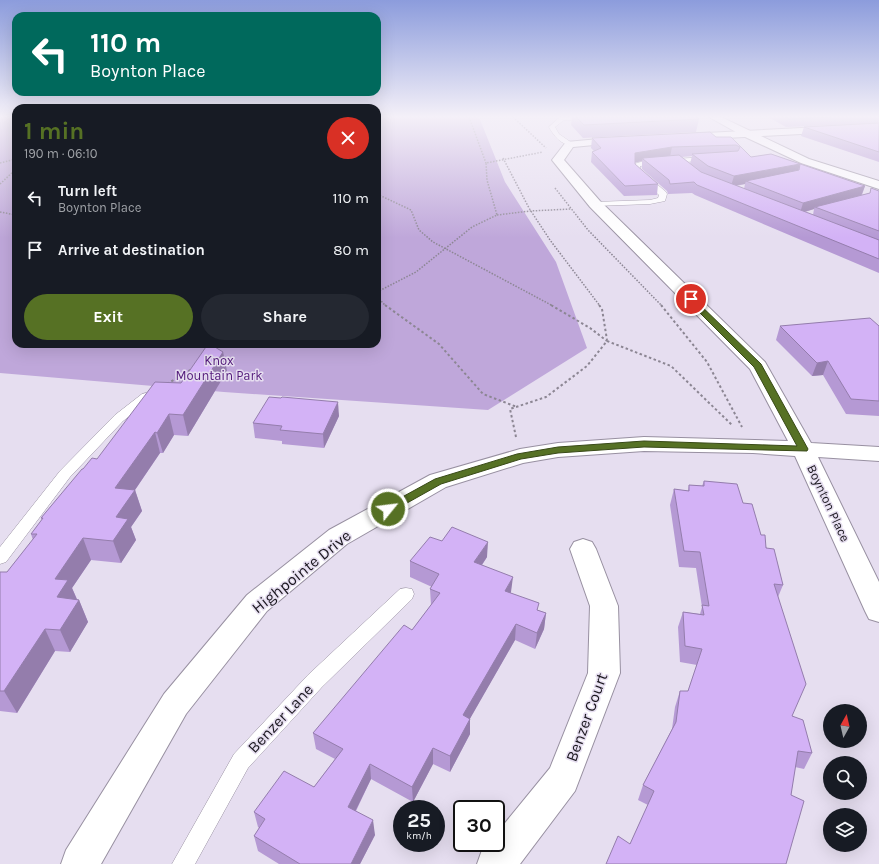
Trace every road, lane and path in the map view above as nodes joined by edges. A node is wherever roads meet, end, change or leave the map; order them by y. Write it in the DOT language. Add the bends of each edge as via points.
graph roads {
  1 [pos="484,157"];
  2 [pos="510,157"];
  3 [pos="560,157"];
  4 [pos="797,157"];
  5 [pos="503,158"];
  6 [pos="713,159"];
  7 [pos="12,160"];
  8 [pos="678,160"];
  9 [pos="0,163"];
  10 [pos="486,163"];
  11 [pos="690,170"];
  12 [pos="12,173"];
  13 [pos="0,184"];
  14 [pos="553,185"];
  15 [pos="879,185"];
  16 [pos="381,196"];
  17 [pos="595,204"];
  18 [pos="571,208"];
  19 [pos="530,211"];
  20 [pos="0,212"];
  21 [pos="12,214"];
  22 [pos="498,215"];
  23 [pos="446,249"];
  24 [pos="381,290"];
  25 [pos="381,301"];
  26 [pos="607,341"];
  27 [pos="193,368"];
  28 [pos="146,397"];
  29 [pos="517,407"];
  30 [pos="753,446"];
  31 [pos="804,449"];
  32 [pos="879,454"];
  33 [pos="520,456"];
  34 [pos="583,549"];
  35 [pos="0,558"];
  36 [pos="406,594"];
  37 [pos="879,611"];
  38 [pos="80,864"];
  39 [pos="182,864"];
  40 [pos="496,864"];
  1 -- 10 [label="path"];
  2 -- 5 [label="path"];
  3 -- 17 [label="street, Boynton Place" via="558,160"];
  4 -- 15 [label="street"];
  5 -- 10 [label="path"];
  5 -- 19 [label="path"];
  6 -- 8 [label="lane"];
  7 -- 9 [label="path"];
  8 -- 11 [label="lane"];
  8 -- 17 [label="lane" via="644,162 636,165 637,171 663,194 662,199 650,202"];
  10 -- 22 [label="path" via="487,180"];
  12 -- 13 [label="path"];
  14 -- 18 [label="path"];
  16 -- 23 [label="path" via="411,210 420,232"];
  17 -- 31 [label="street, Boynton Place" via="758,366"];
  18 -- 19 [label="path"];
  18 -- 30 [label="path" via="588,230 664,308 707,362"];
  19 -- 22 [label="path"];
  19 -- 26 [label="path" via="602,309"];
  20 -- 21 [label="path"];
  22 -- 23 [label="path" via="472,227"];
  23 -- 24 [label="path" via="416,272"];
  23 -- 26 [label="path" via="552,304"];
  25 -- 29 [label="path" via="439,344 483,394"];
  26 -- 29 [label="path" via="587,366 546,397"];
  26 -- 30 [label="path" via="671,366"];
  27 -- 28 [label="path"];
  28 -- 35 [label="lane" via="119,418 65,474"];
  29 -- 33 [label="path" via="510,409"];
  30 -- 31 [label="street, Highpointe Drive"];
  30 -- 33 [label="street, Highpointe Drive" via="644,444 558,450"];
  31 -- 32 [label="street, Highpointe Drive"];
  31 -- 37 [label="street, Boynton Place"];
  33 -- 38 [label="street, Highpointe Drive" via="438,481 338,537 257,603 175,704"];
  34 -- 40 [label="street, Benzer Court" via="604,606 604,673 563,779"];
  36 -- 39 [label="lane, Benzer Lane" via="315,681 241,761"];
}
